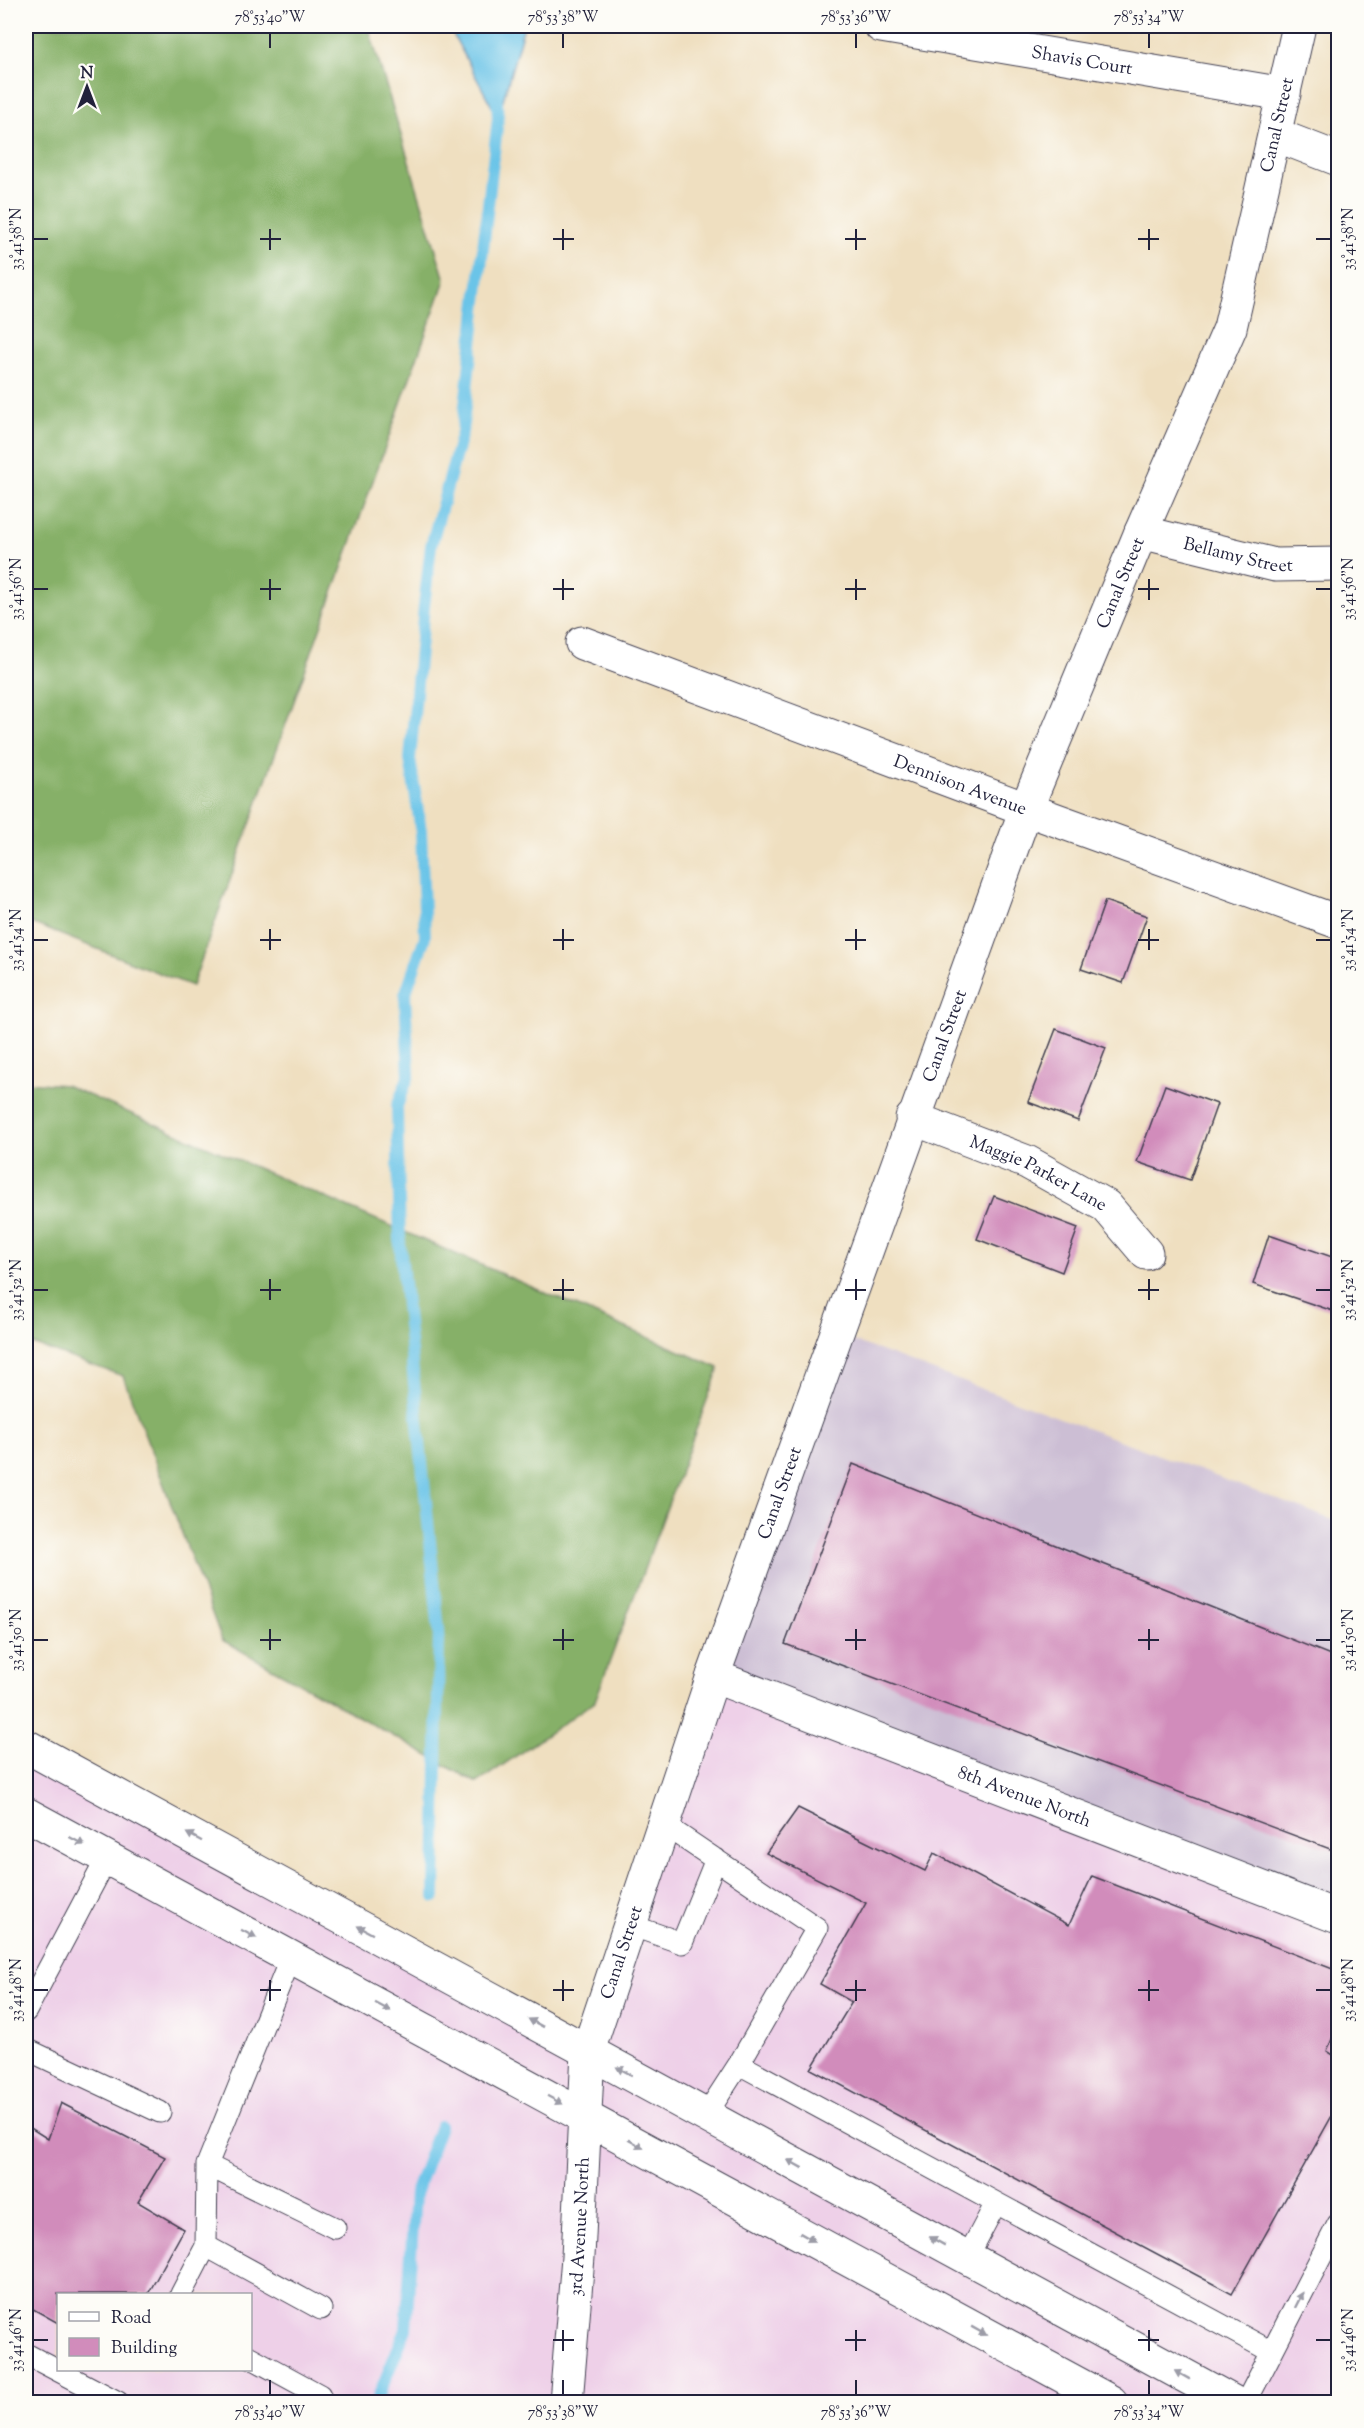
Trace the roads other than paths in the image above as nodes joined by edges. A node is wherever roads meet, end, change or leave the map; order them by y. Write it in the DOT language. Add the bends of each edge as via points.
graph roads {
  1 [pos="881,26"];
  2 [pos="1299,26"];
  3 [pos="1284,94"];
  4 [pos="1275,135"];
  5 [pos="1338,159"];
  6 [pos="1141,532"];
  7 [pos="1338,564"];
  8 [pos="582,643"];
  9 [pos="1026,809"];
  10 [pos="1338,922"];
  11 [pos="912,1118"];
  12 [pos="1146,1253"];
  13 [pos="713,1676"];
  14 [pos="26,1746"];
  15 [pos="26,1814"];
  16 [pos="663,1824"];
  17 [pos="107,1858"];
  18 [pos="716,1860"];
  19 [pos="1338,1917"];
  20 [pos="630,1925"];
  21 [pos="291,1957"];
  22 [pos="26,2011"];
  23 [pos="26,2049"];
  24 [pos="588,2051"];
  25 [pos="739,2064"];
  26 [pos="160,2112"];
  27 [pos="706,2115"];
  28 [pos="585,2116"];
  29 [pos="207,2165"];
  30 [pos="996,2203"];
  31 [pos="1338,2224"];
  32 [pos="335,2228"];
  33 [pos="206,2246"];
  34 [pos="967,2258"];
  35 [pos="183,2293"];
  36 [pos="321,2309"];
  37 [pos="1272,2352"];
  38 [pos="26,2354"];
  39 [pos="252,2358"];
  40 [pos="57,2371"];
  41 [pos="58,2371"];
  42 [pos="320,2395"];
  43 [pos="118,2403"];
  44 [pos="566,2403"];
  45 [pos="1111,2403"];
  46 [pos="1233,2403"];
  47 [pos="1246,2403"];
  1 -- 3 [label="street, Shavis Court"];
  2 -- 3 [label="street, Canal Street"];
  3 -- 4 [label="street, Canal Street"];
  4 -- 5 [label="street"];
  4 -- 6 [label="street, Canal Street" via="1230,328"];
  6 -- 7 [label="street, Bellamy Street" via="1275,565"];
  6 -- 9 [label="street, Canal Street"];
  8 -- 9 [label="street, Dennison Avenue"];
  9 -- 10 [label="street, Dennison Avenue"];
  9 -- 11 [label="street, Canal Street"];
  11 -- 12 [label="street, Maggie Parker Lane" via="1027,1162 1106,1206"];
  11 -- 13 [label="street, Canal Street"];
  13 -- 16 [label="street, Canal Street"];
  13 -- 19 [label="street, 8th Avenue North"];
  24 -- 14 [label="street, one-way"];
  15 -- 17 [label="street, one-way"];
  16 -- 18 [label="lane"];
  16 -- 20 [label="street, Canal Street"];
  17 -- 21 [label="street, one-way"];
  17 -- 22 [label="lane"];
  18 -- 20 [label="lane" via="682,1943"];
  18 -- 25 [label="lane" via="817,1928"];
  20 -- 24 [label="street, Canal Street"];
  21 -- 28 [label="street, one-way"];
  21 -- 29 [label="lane"];
  23 -- 26 [label="lane"];
  27 -- 24 [label="street, one-way"];
  24 -- 28 [label="street, 3rd Avenue North"];
  25 -- 27 [label="lane"];
  25 -- 30 [label="lane"];
  34 -- 27 [label="street, one-way"];
  28 -- 44 [label="street, 3rd Avenue North"];
  28 -- 45 [label="street, one-way"];
  29 -- 32 [label="lane"];
  29 -- 33 [label="lane"];
  30 -- 34 [label="lane"];
  30 -- 37 [label="lane"];
  37 -- 31 [label="lane, one-way"];
  33 -- 35 [label="lane"];
  33 -- 36 [label="lane"];
  46 -- 34 [label="street, one-way"];
  37 -- 47 [label="lane"];
  38 -- 40 [label="lane"];
  39 -- 42 [label="lane"];
  41 -- 43 [label="lane"];
}
